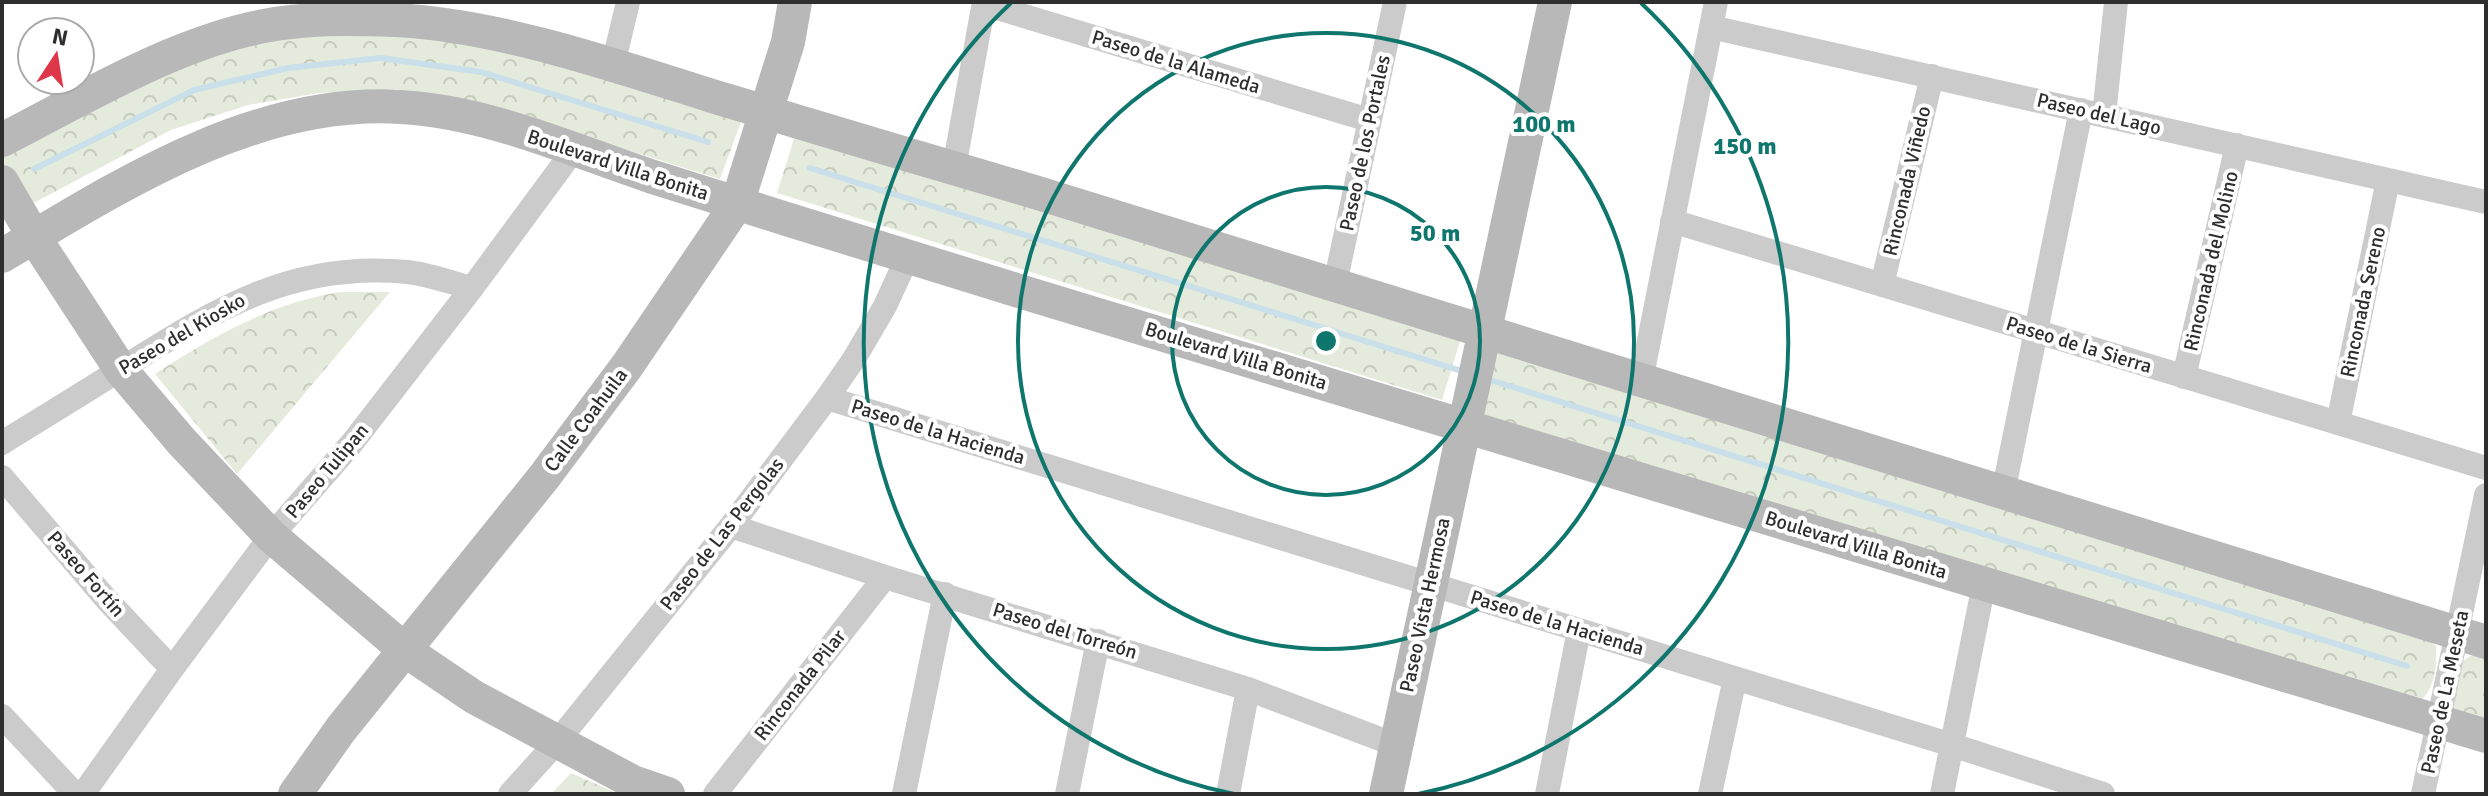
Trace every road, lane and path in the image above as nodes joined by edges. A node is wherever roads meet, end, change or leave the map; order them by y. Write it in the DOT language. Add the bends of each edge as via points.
graph roads {
  1 [pos="628,2"];
  2 [pos="795,2"];
  3 [pos="1395,2"];
  4 [pos="1555,2"];
  5 [pos="1716,2"];
  6 [pos="2116,2"];
  7 [pos="984,3"];
  8 [pos="1711,27"];
  9 [pos="613,65"];
  10 [pos="1932,76"];
  11 [pos="2093,113"];
  12 [pos="766,118"];
  13 [pos="1369,120"];
  14 [pos="2,140"];
  15 [pos="2237,145"];
  16 [pos="573,151"];
  17 [pos="954,168"];
  18 [pos="2388,180"];
  19 [pos="2,182"];
  20 [pos="739,198"];
  21 [pos="2486,202"];
  22 [pos="1672,221"];
  23 [pos="28,228"];
  24 [pos="2,256"];
  25 [pos="908,256"];
  26 [pos="1335,284"];
  27 [pos="1882,285"];
  28 [pos="472,288"];
  29 [pos="2036,332"];
  30 [pos="1484,335"];
  31 [pos="121,370"];
  32 [pos="2184,377"];
  33 [pos="1641,381"];
  34 [pos="827,398"];
  35 [pos="1465,420"];
  36 [pos="2338,423"];
  37 [pos="2,443"];
  38 [pos="2486,468"];
  39 [pos="2,477"];
  40 [pos="2003,493"];
  41 [pos="2486,495"];
  42 [pos="731,526"];
  43 [pos="271,536"];
  44 [pos="885,577"];
  45 [pos="1429,584"];
  46 [pos="1984,584"];
  47 [pos="945,594"];
  48 [pos="1579,630"];
  49 [pos="2472,638"];
  50 [pos="1098,641"];
  51 [pos="406,651"];
  52 [pos="172,669"];
  53 [pos="1735,678"];
  54 [pos="1248,689"];
  55 [pos="2,716"];
  56 [pos="2437,721"];
  57 [pos="2486,736"];
  58 [pos="557,742"];
  59 [pos="1396,745"];
  60 [pos="1952,745"];
  61 [pos="75,794"];
  62 [pos="83,794"];
  63 [pos="295,794"];
  64 [pos="510,794"];
  65 [pos="668,794"];
  66 [pos="715,794"];
  67 [pos="904,794"];
  68 [pos="1067,794"];
  69 [pos="1228,794"];
  70 [pos="1386,794"];
  71 [pos="1547,794"];
  72 [pos="1710,794"];
  73 [pos="1942,794"];
  74 [pos="2100,794"];
  75 [pos="2423,794"];
  1 -- 9 [label="street"];
  2 -- 12 [label="street, Calle Coahuila"];
  3 -- 13 [label="street, Paseo de los Portales"];
  4 -- 30 [label="street"];
  5 -- 8 [label="street"];
  6 -- 11 [label="street"];
  7 -- 13 [label="street, Paseo de la Alameda"];
  7 -- 17 [label="street"];
  8 -- 10 [label="street, Paseo del Lago"];
  8 -- 22 [label="street"];
  9 -- 12 [label="street"];
  9 -- 14 [label="street" via="441,25 400,20 287,22 243,31 143,68"];
  10 -- 11 [label="street, Paseo del Lago"];
  10 -- 27 [label="street, Rinconada Viñedo"];
  11 -- 15 [label="street, Paseo del Lago"];
  11 -- 29 [label="street"];
  12 -- 17 [label="street"];
  12 -- 20 [label="street, Calle Coahuila"];
  13 -- 26 [label="street, Paseo de los Portales"];
  15 -- 18 [label="street, Paseo del Lago"];
  15 -- 32 [label="street, Rinconada del Molino"];
  16 -- 20 [label="street, Boulevard Villa Bonita"];
  16 -- 23 [label="street, Boulevard Villa Bonita" via="445,112 399,107 315,111 250,128"];
  16 -- 28 [label="street, Paseo Tulipan"];
  17 -- 26 [label="street"];
  18 -- 21 [label="street, Paseo del Lago"];
  18 -- 36 [label="street, Rinconada Sereno"];
  19 -- 23 [label="street"];
  20 -- 25 [label="street, Boulevard Villa Bonita"];
  20 -- 51 [label="street, Calle Coahuila" via="627,366"];
  22 -- 27 [label="street, Paseo de la Sierra"];
  22 -- 33 [label="street"];
  23 -- 24 [label="street, Boulevard Villa Bonita"];
  23 -- 31 [label="street"];
  25 -- 34 [label="street, Paseo de Las Pergolas" via="885,306"];
  25 -- 35 [label="street, Boulevard Villa Bonita"];
  26 -- 30 [label="street"];
  27 -- 29 [label="street, Paseo de la Sierra"];
  28 -- 31 [label="street, Paseo del Kiosko" via="410,272 356,270 297,280 251,294"];
  28 -- 43 [label="street, Paseo Tulipan" via="352,443"];
  29 -- 32 [label="street, Paseo de la Sierra"];
  29 -- 40 [label="street"];
  30 -- 33 [label="street"];
  30 -- 35 [label="street, Paseo Vista Hermosa"];
  31 -- 37 [label="street, Paseo del Kiosko"];
  31 -- 43 [label="street"];
  32 -- 36 [label="street, Paseo de la Sierra"];
  33 -- 40 [label="street"];
  34 -- 42 [label="street, Paseo de Las Pergolas"];
  34 -- 45 [label="street, Paseo de la Hacienda"];
  35 -- 45 [label="street, Paseo Vista Hermosa"];
  35 -- 46 [label="street, Boulevard Villa Bonita"];
  36 -- 38 [label="street, Paseo de la Sierra"];
  39 -- 52 [label="street, Paseo Fortín"];
  40 -- 49 [label="street"];
  41 -- 49 [label="street, Paseo de La Meseta"];
  42 -- 44 [label="street, Paseo del Torreón"];
  42 -- 58 [label="street, Paseo de Las Pergolas"];
  43 -- 51 [label="street"];
  43 -- 52 [label="street, Paseo Tulipan"];
  44 -- 47 [label="street, Paseo del Torreón"];
  44 -- 66 [label="street, Rinconada Pilar"];
  45 -- 48 [label="street, Paseo de la Hacienda"];
  45 -- 59 [label="street, Paseo Vista Hermosa"];
  46 -- 56 [label="street, Boulevard Villa Bonita"];
  46 -- 60 [label="street"];
  47 -- 50 [label="street, Paseo del Torreón"];
  47 -- 67 [label="street"];
  48 -- 53 [label="street, Paseo de la Hacienda"];
  48 -- 71 [label="street"];
  49 -- 56 [label="street, Paseo de La Meseta"];
  50 -- 54 [label="street, Paseo del Torreón"];
  50 -- 68 [label="street"];
  51 -- 58 [label="street" via="474,697"];
  51 -- 63 [label="street, Calle Coahuila"];
  52 -- 62 [label="street, Paseo Tulipan"];
  53 -- 60 [label="street, Paseo de la Hacienda"];
  53 -- 72 [label="street"];
  54 -- 59 [label="street, Paseo del Torreón"];
  54 -- 69 [label="street"];
  55 -- 61 [label="street"];
  56 -- 57 [label="street, Boulevard Villa Bonita"];
  56 -- 75 [label="street, Paseo de La Meseta"];
  58 -- 64 [label="street, Paseo de Las Pergolas"];
  58 -- 65 [label="street"];
  59 -- 70 [label="street, Paseo Vista Hermosa"];
  60 -- 73 [label="street"];
  60 -- 74 [label="street, Paseo de la Hacienda"];
}
